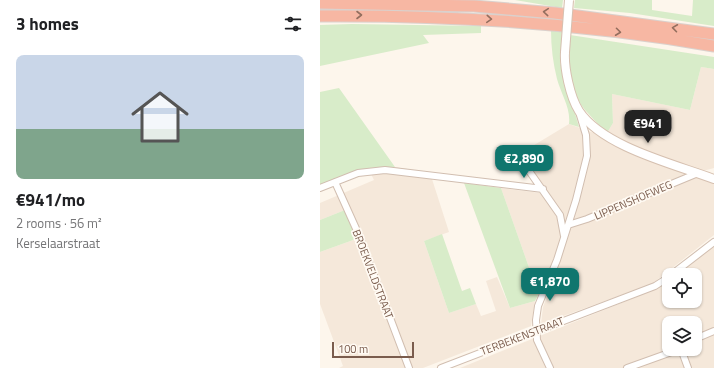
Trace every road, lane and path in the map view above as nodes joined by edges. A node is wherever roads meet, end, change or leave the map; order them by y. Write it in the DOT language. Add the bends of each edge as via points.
graph roads {
  1 [pos="569,0"];
  2 [pos="320,3"];
  3 [pos="320,16"];
  4 [pos="714,34"];
  5 [pos="714,46"];
  6 [pos="579,111"];
  7 [pos="598,130"];
  8 [pos="586,135"];
  9 [pos="520,158"];
  10 [pos="698,173"];
  11 [pos="714,179"];
  12 [pos="335,182"];
  13 [pos="320,188"];
  14 [pos="543,189"];
  15 [pos="568,225"];
  16 [pos="564,238"];
  17 [pos="714,242"];
  18 [pos="680,268"];
  19 [pos="662,281"];
  20 [pos="714,331"];
  21 [pos="536,332"];
  22 [pos="702,336"];
  23 [pos="662,356"];
  24 [pos="684,356"];
  25 [pos="409,368"];
  26 [pos="441,368"];
  27 [pos="550,368"];
  28 [pos="627,368"];
  29 [pos="688,368"];
  1 -- 6 [label="street, bridge" via="564,64"];
  4 -- 2 [label="highway, one-way" via="563,14 482,7"];
  3 -- 5 [label="highway, one-way" via="465,18 551,24"];
  6 -- 7 [label="street"];
  6 -- 8 [label="street"];
  7 -- 8 [label="street" via="591,130"];
  7 -- 10 [label="street" via="622,145"];
  8 -- 15 [label="street" via="587,156"];
  9 -- 14 [label="street"];
  10 -- 11 [label="street"];
  10 -- 15 [label="street, LIPPENSHOFWEG"];
  12 -- 13 [label="street"];
  12 -- 14 [label="street" via="358,173 385,170"];
  12 -- 25 [label="street, BROEKVELDSTRAAT" via="358,233"];
  14 -- 16 [label="street" via="560,214"];
  15 -- 16 [label="street"];
  16 -- 21 [label="street" via="538,306"];
  17 -- 18 [label="street, TERBEKENSTRAAT"];
  19 -- 21 [label="street, TERBEKENSTRAAT"];
  20 -- 22 [label="street"];
  21 -- 26 [label="street, TERBEKENSTRAAT"];
  21 -- 27 [label="street" via="540,349"];
  23 -- 28 [label="street"];
  24 -- 29 [label="street"];
}
